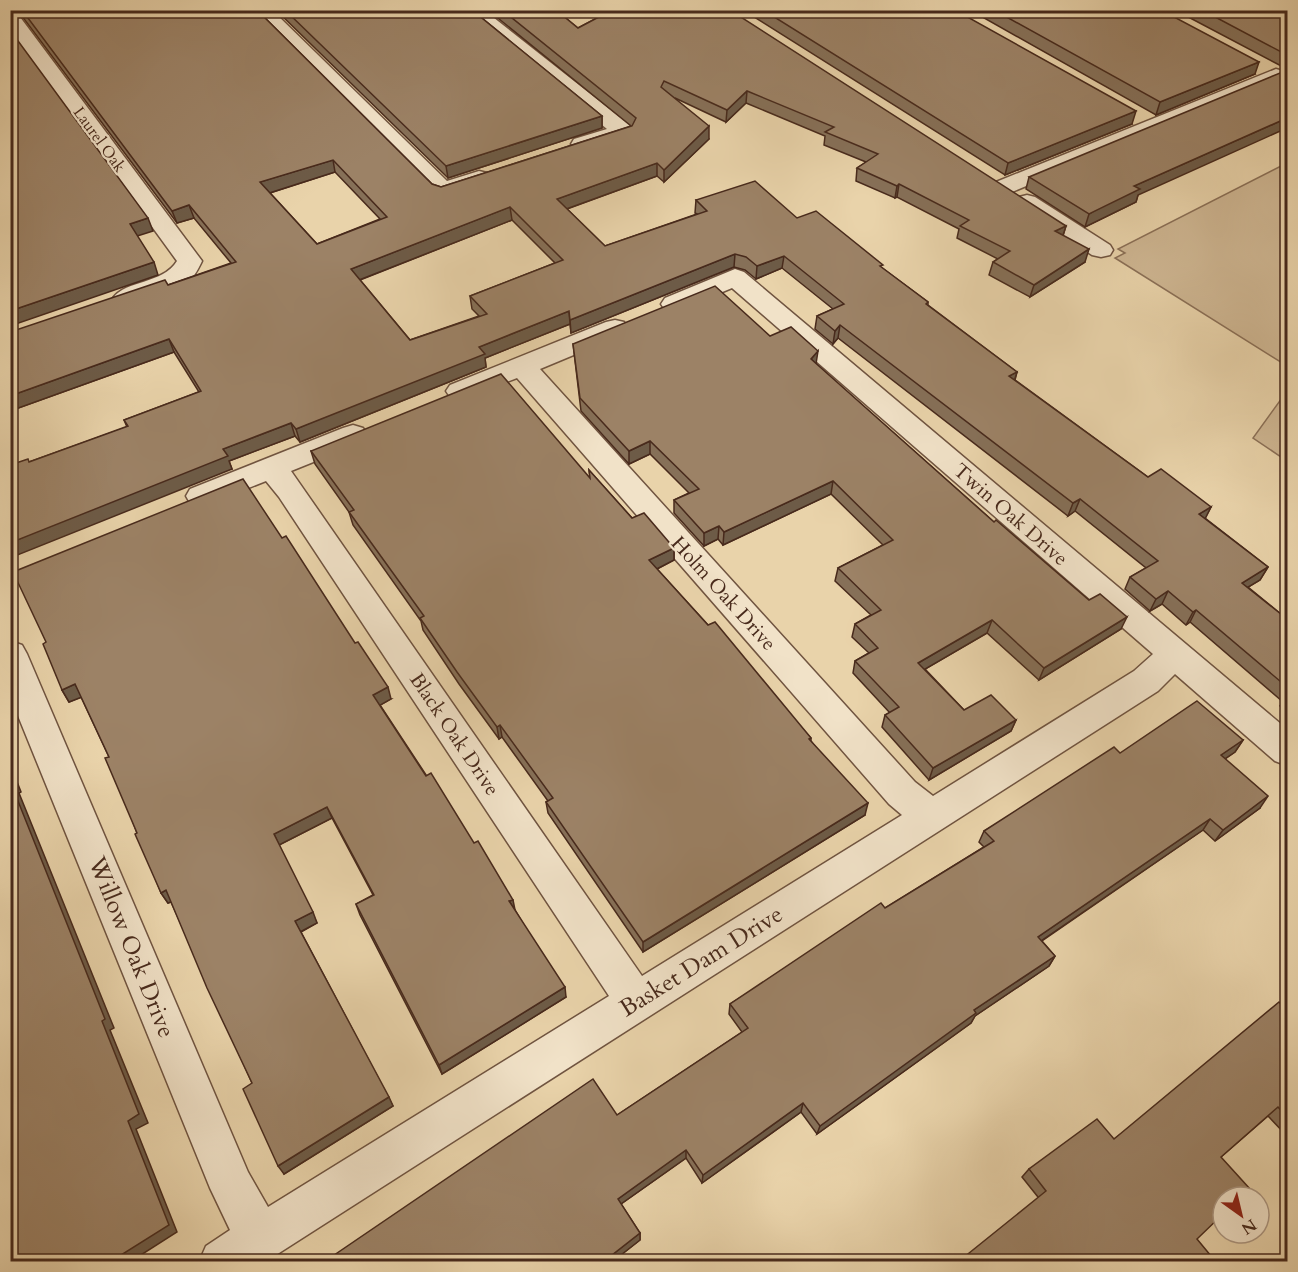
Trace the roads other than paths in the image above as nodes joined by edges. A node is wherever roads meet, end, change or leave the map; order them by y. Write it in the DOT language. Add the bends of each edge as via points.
graph roads {
  1 [pos="260,10"];
  2 [pos="471,10"];
  3 [pos="10,17"];
  4 [pos="1255,64"];
  5 [pos="1282,78"];
  6 [pos="1132,113"];
  7 [pos="1153,124"];
  8 [pos="567,149"];
  9 [pos="499,172"];
  10 [pos="984,174"];
  11 [pos="1004,187"];
  12 [pos="1101,250"];
  13 [pos="108,304"];
  14 [pos="522,366"];
  15 [pos="435,401"];
  16 [pos="381,424"];
  17 [pos="272,468"];
  18 [pos="174,508"];
  19 [pos="10,654"];
  20 [pos="1175,654"];
  21 [pos="1287,751"];
  22 [pos="931,816"];
  23 [pos="636,1002"];
  24 [pos="260,1238"];
  25 [pos="222,1262"];
  1 -- 9 [label="street" via="443,190"];
  2 -- 8 [label="street" via="623,130"];
  3 -- 13 [label="street, Laurel Oak" via="190,261 182,274 172,280"];
  4 -- 5 [label="street"];
  5 -- 7 [label="street"];
  6 -- 7 [label="street"];
  7 -- 11 [label="street"];
  10 -- 11 [label="street"];
  11 -- 12 [label="street"];
  14 -- 15 [label="street"];
  14 -- 20 [label="street, Twin Oak Drive" via="735,277"];
  14 -- 22 [label="street, Holm Oak Drive" via="902,793"];
  16 -- 17 [label="street"];
  17 -- 18 [label="street"];
  17 -- 23 [label="street, Black Oak Drive"];
  19 -- 24 [label="street, Willow Oak Drive" via="232,1188"];
  20 -- 21 [label="street, Twin Oak Drive"];
  20 -- 22 [label="street, Basket Dam Drive" via="1146,681"];
  22 -- 23 [label="street, Basket Dam Drive"];
  23 -- 24 [label="street, Basket Dam Drive"];
  24 -- 25 [label="street, Basket Dam Drive"];
}
